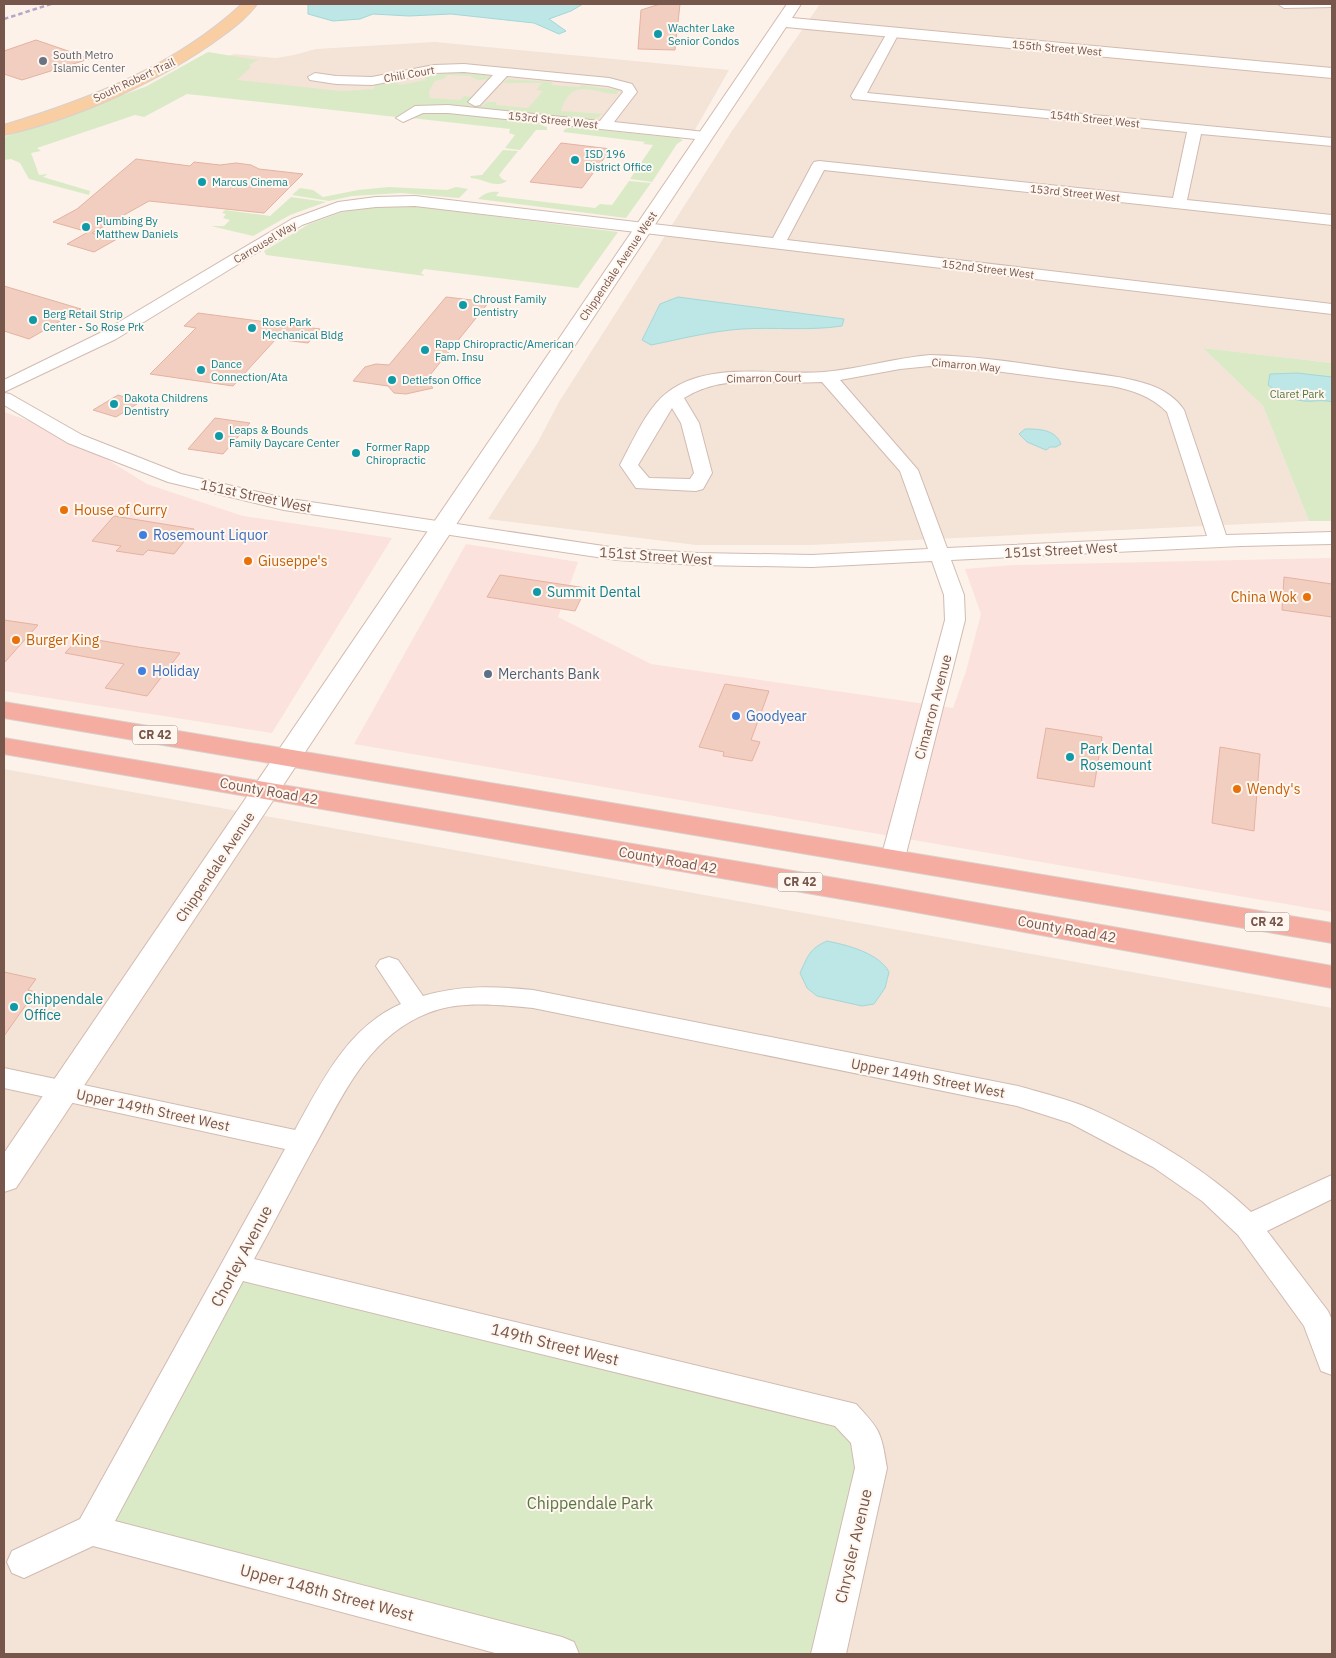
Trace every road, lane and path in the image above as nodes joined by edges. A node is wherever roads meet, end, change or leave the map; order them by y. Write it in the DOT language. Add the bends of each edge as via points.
graph roads {
  1 [pos="250,4"];
  2 [pos="794,4"];
  3 [pos="1284,4"];
  4 [pos="1328,4"];
  5 [pos="782,22"];
  6 [pos="893,33"];
  7 [pos="504,71"];
  8 [pos="1332,73"];
  9 [pos="315,77"];
  10 [pos="475,102"];
  11 [pos="403,118"];
  12 [pos="604,125"];
  13 [pos="1195,128"];
  14 [pos="4,130"];
  15 [pos="705,136"];
  16 [pos="1332,142"];
  17 [pos="1179,204"];
  18 [pos="1332,220"];
  19 [pos="643,228"];
  20 [pos="777,245"];
  21 [pos="1332,309"];
  22 [pos="827,376"];
  23 [pos="4,387"];
  24 [pos="674,396"];
  25 [pos="4,398"];
  26 [pos="442,529"];
  27 [pos="1332,538"];
  28 [pos="1219,542"];
  29 [pos="940,556"];
  30 [pos="4,710"];
  31 [pos="4,746"];
  32 [pos="289,757"];
  33 [pos="267,790"];
  34 [pos="893,858"];
  35 [pos="1332,933"];
  36 [pos="1133,941"];
  37 [pos="1332,960"];
  38 [pos="389,966"];
  39 [pos="1332,977"];
  40 [pos="417,1007"];
  41 [pos="4,1078"];
  42 [pos="63,1090"];
  43 [pos="303,1142"];
  44 [pos="4,1179"];
  45 [pos="1332,1186"];
  46 [pos="1248,1227"];
  47 [pos="235,1267"];
  48 [pos="1332,1362"];
  49 [pos="866,1437"];
  50 [pos="92,1530"];
  51 [pos="24,1562"];
  52 [pos="562,1654"];
  53 [pos="829,1654"];
  1 -- 14 [label="main road, South Robert Trail" via="218,34 157,71 92,100"];
  2 -- 5 [label="street, Chippendale Avenue West"];
  3 -- 4 [label="street"];
  5 -- 6 [label="street, 155th Street West"];
  5 -- 15 [label="street, Chippendale Avenue West"];
  6 -- 8 [label="street, 155th Street West"];
  6 -- 13 [label="street, 154th Street West" via="858,96"];
  7 -- 9 [label="street, Chili Court" via="434,69 372,81"];
  7 -- 10 [label="street"];
  7 -- 12 [label="street, Chili Court" via="609,82 627,87 628,96"];
  11 -- 12 [label="street, 153rd Street West" via="420,109 448,109"];
  12 -- 15 [label="street, 153rd Street West"];
  13 -- 16 [label="street, 154th Street West"];
  13 -- 17 [label="street"];
  15 -- 19 [label="street, Chippendale Avenue West"];
  17 -- 18 [label="street, 153rd Street West"];
  17 -- 20 [label="street, 153rd Street West" via="819,165"];
  19 -- 20 [label="street, 152nd Street West"];
  19 -- 23 [label="street, Carrousel Way" via="415,202 376,202 338,207 297,222 110,335"];
  19 -- 26 [label="street, Chippendale Avenue West"];
  20 -- 21 [label="street, 152nd Street West"];
  22 -- 24 [label="street, Cimarron Court" via="726,378 697,385"];
  22 -- 28 [label="street, Cimarron Way" via="946,360 1112,381 1145,389 1175,410"];
  22 -- 29 [label="street" via="909,470"];
  24 -- 24 [label="street, Cimarron Court" via="660,411 629,465 643,484 696,485 704,473 690,423"];
  25 -- 26 [label="street, 151st Street West" via="75,439 175,478 284,504"];
  26 -- 29 [label="street, 151st Street West" via="570,548 690,559 779,562"];
  26 -- 32 [label="street, Chippendale Avenue"];
  27 -- 28 [label="street, 151st Street West"];
  28 -- 29 [label="street, 151st Street West"];
  29 -- 34 [label="street, Cimarron Avenue" via="954,595 955,620"];
  30 -- 32 [label="highway, CR 42"];
  31 -- 33 [label="highway, County Road 42 / CR 42"];
  32 -- 33 [label="street, Chippendale Avenue"];
  32 -- 34 [label="highway, CR 42"];
  33 -- 36 [label="highway, County Road 42 / CR 42"];
  33 -- 42 [label="street, Chippendale Avenue"];
  34 -- 35 [label="highway, CR 42"];
  36 -- 37 [label="highway" via="1156,931 1178,932"];
  36 -- 39 [label="highway, County Road 42 / CR 42"];
  38 -- 40 [label="street"];
  40 -- 43 [label="street, Chorley Avenue" via="385,1024 361,1045"];
  40 -- 46 [label="street, Upper 149th Street West" via="464,995 497,994 533,999 1018,1096 1080,1116 1163,1159 1212,1193"];
  41 -- 42 [label="street, Upper 149th Street West"];
  42 -- 43 [label="street, Upper 149th Street West"];
  42 -- 44 [label="street, Chippendale Avenue"];
  43 -- 47 [label="street, Chorley Avenue"];
  45 -- 46 [label="street"];
  46 -- 48 [label="street, Upper 149th Street West" via="1317,1320"];
  47 -- 49 [label="street, 149th Street West" via="845,1414"];
  47 -- 50 [label="street, Chorley Avenue"];
  49 -- 53 [label="street, Chrysler Avenue" via="871,1468"];
  50 -- 51 [label="street"];
  50 -- 52 [label="street, Upper 148th Street West"];
}
